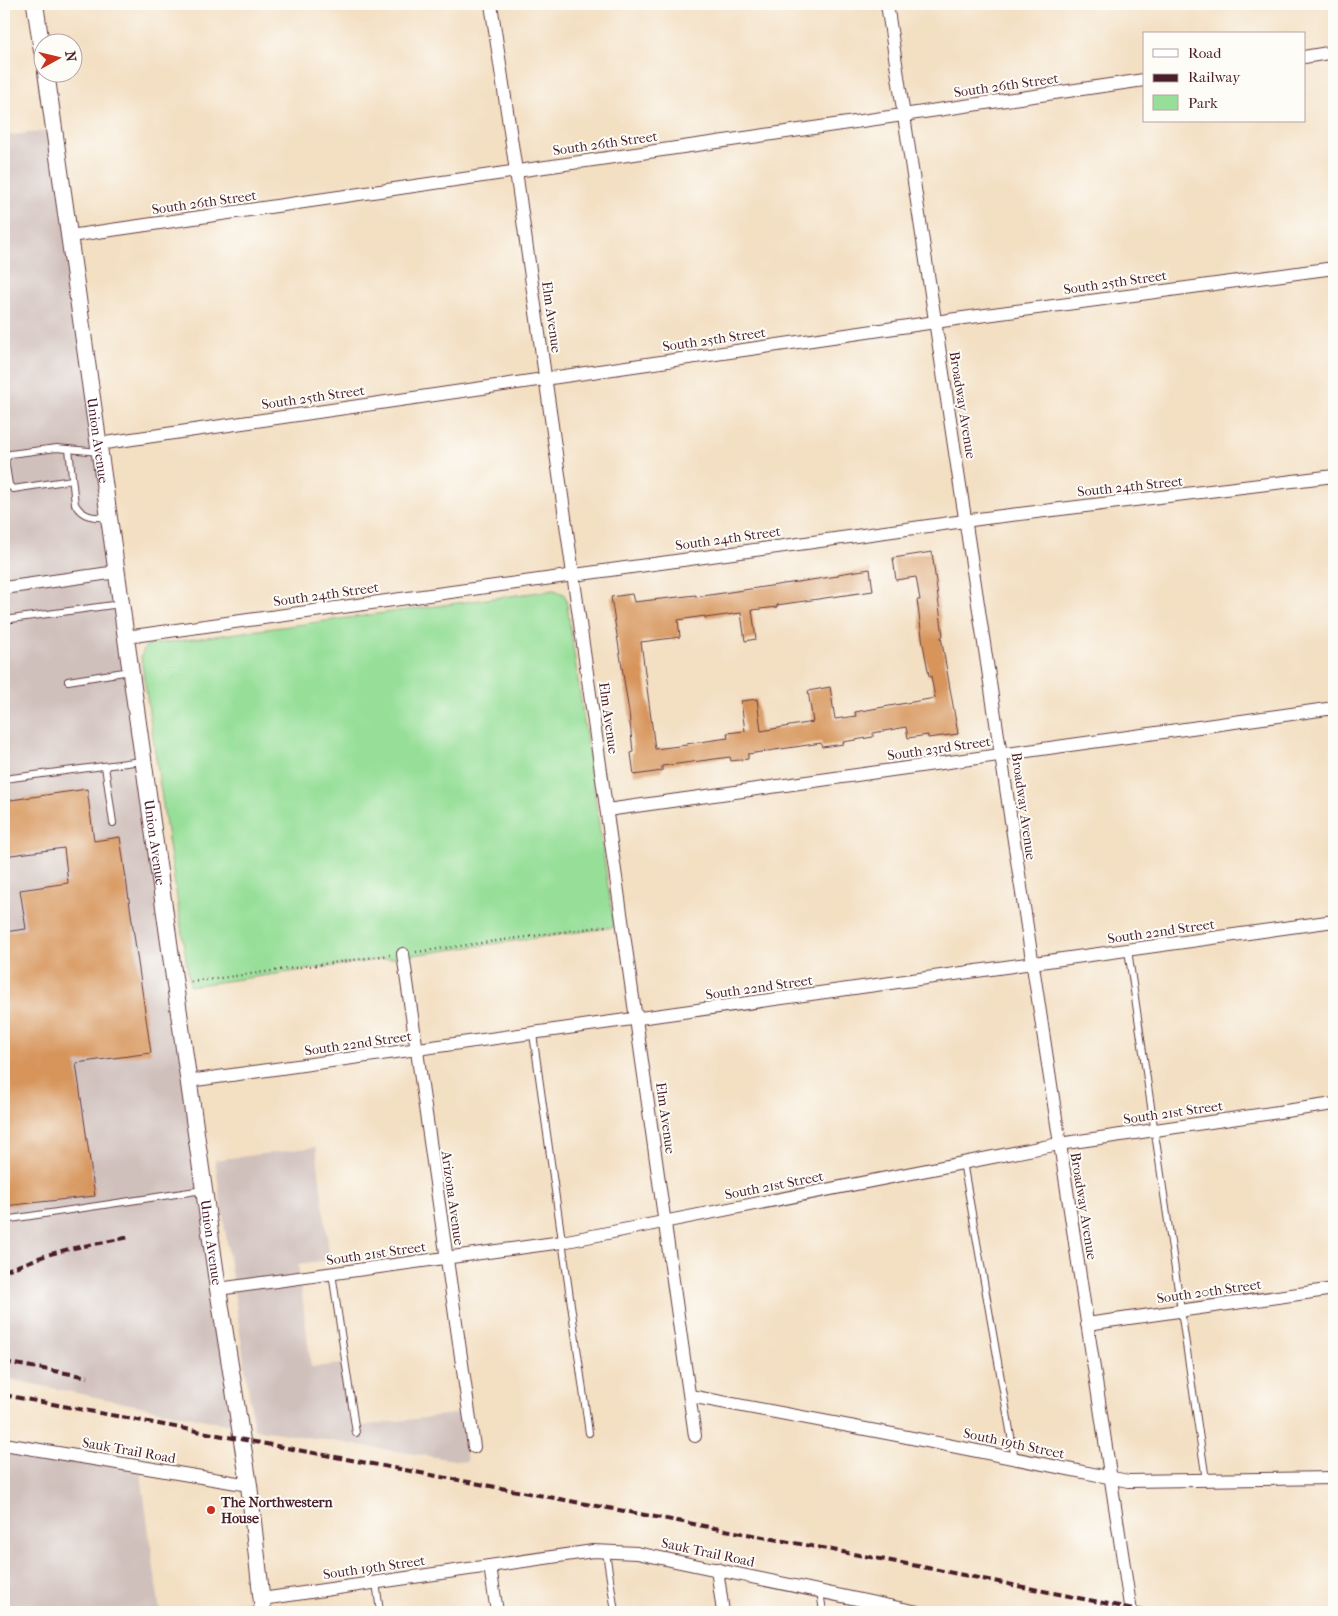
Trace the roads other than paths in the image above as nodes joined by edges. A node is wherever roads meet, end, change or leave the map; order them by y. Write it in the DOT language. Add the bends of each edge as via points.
graph roads {
  1 [pos="35,4"];
  2 [pos="490,4"];
  3 [pos="887,4"];
  4 [pos="39,32"];
  5 [pos="1334,52"];
  6 [pos="1306,57"];
  7 [pos="1143,80"];
  8 [pos="47,82"];
  9 [pos="903,115"];
  10 [pos="516,171"];
  11 [pos="70,236"];
  12 [pos="1334,268"];
  13 [pos="935,322"];
  14 [pos="546,378"];
  15 [pos="69,448"];
  16 [pos="98,448"];
  17 [pos="1334,476"];
  18 [pos="72,480"];
  19 [pos="108,517"];
  20 [pos="965,521"];
  21 [pos="117,572"];
  22 [pos="574,574"];
  23 [pos="4,588"];
  24 [pos="121,604"];
  25 [pos="4,620"];
  26 [pos="126,637"];
  27 [pos="131,671"];
  28 [pos="68,681"];
  29 [pos="1334,708"];
  30 [pos="1002,755"];
  31 [pos="143,761"];
  32 [pos="105,766"];
  33 [pos="4,779"];
  34 [pos="607,810"];
  35 [pos="113,823"];
  36 [pos="1334,921"];
  37 [pos="1128,950"];
  38 [pos="403,954"];
  39 [pos="1032,964"];
  40 [pos="637,1019"];
  41 [pos="533,1034"];
  42 [pos="416,1050"];
  43 [pos="189,1081"];
  44 [pos="1334,1104"];
  45 [pos="1155,1130"];
  46 [pos="1059,1144"];
  47 [pos="963,1162"];
  48 [pos="204,1190"];
  49 [pos="4,1220"];
  50 [pos="666,1222"];
  51 [pos="562,1242"];
  52 [pos="446,1258"];
  53 [pos="332,1274"];
  54 [pos="218,1289"];
  55 [pos="1334,1289"];
  56 [pos="1182,1310"];
  57 [pos="1087,1324"];
  58 [pos="690,1396"];
  59 [pos="356,1433"];
  60 [pos="589,1433"];
  61 [pos="695,1436"];
  62 [pos="4,1444"];
  63 [pos="474,1447"];
  64 [pos="1015,1459"];
  65 [pos="1111,1478"];
  66 [pos="1334,1478"];
  67 [pos="1206,1480"];
  68 [pos="249,1485"];
  69 [pos="606,1550"];
  70 [pos="490,1566"];
  71 [pos="717,1569"];
  72 [pos="376,1582"];
  73 [pos="820,1591"];
  74 [pos="263,1606"];
  75 [pos="380,1612"];
  76 [pos="497,1612"];
  77 [pos="615,1612"];
  78 [pos="723,1612"];
  79 [pos="823,1612"];
  80 [pos="918,1612"];
  81 [pos="1131,1612"];
  1 -- 4 [label="street"];
  2 -- 10 [label="street, Elm Avenue"];
  3 -- 9 [label="street, Broadway Avenue"];
  5 -- 6 [label="street"];
  7 -- 9 [label="street, South 26th Street"];
  8 -- 11 [label="street, Union Avenue"];
  9 -- 10 [label="street, South 26th Street"];
  9 -- 13 [label="street, Broadway Avenue"];
  10 -- 11 [label="street, South 26th Street"];
  10 -- 14 [label="street, Elm Avenue"];
  11 -- 16 [label="street, Union Avenue"];
  12 -- 13 [label="street, South 25th Street"];
  13 -- 14 [label="street, South 25th Street"];
  13 -- 20 [label="street, Broadway Avenue"];
  14 -- 16 [label="street, South 25th Street"];
  14 -- 22 [label="street, Elm Avenue"];
  15 -- 16 [label="lane" via="82,451"];
  15 -- 18 [label="lane"];
  15 -- 18 [label="lane" via="10,454 6,460 9,485 13,489"];
  16 -- 19 [label="street, Union Avenue"];
  17 -- 20 [label="street, South 24th Street"];
  18 -- 19 [label="lane" via="78,509 95,518"];
  19 -- 21 [label="street, Union Avenue"];
  20 -- 22 [label="street, South 24th Street"];
  20 -- 30 [label="street, Broadway Avenue"];
  21 -- 23 [label="street"];
  21 -- 24 [label="street, Union Avenue"];
  22 -- 26 [label="street, South 24th Street"];
  22 -- 34 [label="street, Elm Avenue"];
  24 -- 25 [label="lane"];
  24 -- 26 [label="street, Union Avenue"];
  26 -- 27 [label="street, Union Avenue"];
  27 -- 28 [label="lane"];
  27 -- 31 [label="street, Union Avenue"];
  29 -- 30 [label="street, South 23rd Street"];
  30 -- 34 [label="street, South 23rd Street"];
  30 -- 39 [label="street, Broadway Avenue"];
  31 -- 32 [label="lane"];
  31 -- 43 [label="street, Union Avenue"];
  32 -- 33 [label="lane"];
  32 -- 35 [label="lane"];
  34 -- 40 [label="street, Elm Avenue"];
  36 -- 37 [label="street, South 22nd Street"];
  37 -- 39 [label="street, South 22nd Street"];
  37 -- 45 [label="lane"];
  38 -- 42 [label="street, Arizona Avenue"];
  39 -- 40 [label="street, South 22nd Street"];
  39 -- 46 [label="street, Broadway Avenue"];
  40 -- 41 [label="street, South 22nd Street"];
  40 -- 50 [label="street, Elm Avenue"];
  41 -- 42 [label="street, South 22nd Street"];
  41 -- 51 [label="lane"];
  42 -- 43 [label="street, South 22nd Street"];
  42 -- 52 [label="street, Arizona Avenue"];
  43 -- 48 [label="street, Union Avenue"];
  44 -- 45 [label="street, South 21st Street"];
  45 -- 46 [label="street, South 21st Street"];
  45 -- 56 [label="lane"];
  46 -- 47 [label="street, South 21st Street"];
  46 -- 57 [label="street, Broadway Avenue"];
  47 -- 50 [label="street, South 21st Street"];
  47 -- 64 [label="lane"];
  48 -- 49 [label="lane"];
  48 -- 54 [label="street, Union Avenue"];
  50 -- 51 [label="street, South 21st Street"];
  50 -- 58 [label="street, Elm Avenue"];
  51 -- 52 [label="street, South 21st Street"];
  51 -- 60 [label="lane"];
  52 -- 53 [label="street, South 21st Street"];
  52 -- 63 [label="street, Arizona Avenue"];
  53 -- 54 [label="street, South 21st Street"];
  53 -- 59 [label="lane"];
  54 -- 68 [label="street, Union Avenue"];
  55 -- 56 [label="street, South 20th Street"];
  56 -- 57 [label="street, South 20th Street"];
  56 -- 67 [label="lane"];
  57 -- 65 [label="street, Broadway Avenue"];
  58 -- 61 [label="street, Elm Avenue"];
  58 -- 64 [label="street, South 19th Street"];
  62 -- 68 [label="street, Sauk Trail Road"];
  64 -- 65 [label="street, South 19th Street"];
  65 -- 67 [label="street, South 19th Street"];
  65 -- 81 [label="street, Broadway Avenue"];
  66 -- 67 [label="street, South 19th Street"];
  68 -- 74 [label="street, Union Avenue"];
  69 -- 70 [label="street, Sauk Trail Road"];
  69 -- 71 [label="street, Sauk Trail Road"];
  69 -- 77 [label="lane"];
  70 -- 72 [label="street, South 19th Street"];
  70 -- 76 [label="street"];
  71 -- 73 [label="street, Sauk Trail Road"];
  71 -- 78 [label="street"];
  72 -- 74 [label="street, South 19th Street"];
  72 -- 75 [label="lane"];
  73 -- 79 [label="lane"];
  73 -- 80 [label="street, Sauk Trail Road"];
}
